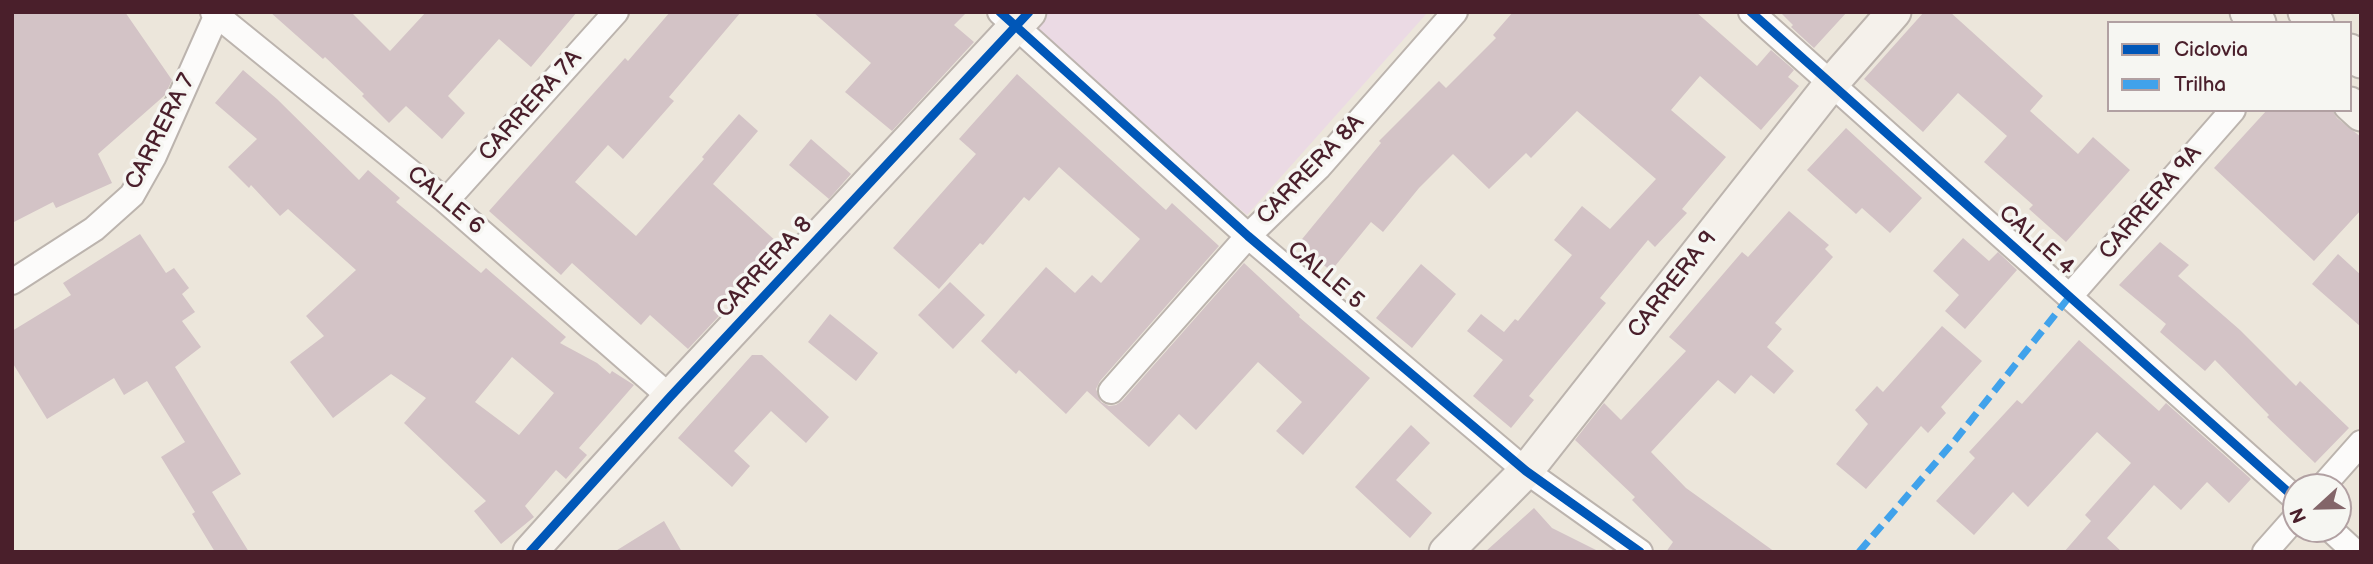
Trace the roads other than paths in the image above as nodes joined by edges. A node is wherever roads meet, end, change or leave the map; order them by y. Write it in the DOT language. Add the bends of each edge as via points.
graph roads {
  1 [pos="616,12"];
  2 [pos="1455,12"];
  3 [pos="1751,12"];
  4 [pos="1894,12"];
  5 [pos="216,13"];
  6 [pos="1015,17"];
  7 [pos="1831,84"];
  8 [pos="2231,112"];
  9 [pos="446,201"];
  10 [pos="1248,236"];
  11 [pos="12,282"];
  12 [pos="2070,296"];
  13 [pos="1111,391"];
  14 [pos="670,397"];
  15 [pos="2361,443"];
  16 [pos="1526,471"];
  17 [pos="2334,473"];
  18 [pos="2282,486"];
  19 [pos="2282,533"];
  20 [pos="530,552"];
  21 [pos="1446,552"];
  22 [pos="1640,552"];
  23 [pos="2265,552"];
  1 -- 9 [label="street, CARRERA 7A"];
  2 -- 10 [label="street, CARRERA 8A" via="1318,168"];
  3 -- 7 [label="street, CALLE 4"];
  4 -- 7 [label="street, CARRERA 9"];
  5 -- 9 [label="street, CALLE 6"];
  5 -- 11 [label="street, CARRERA 7" via="154,156 132,195 93,229"];
  6 -- 10 [label="street, CALLE 5"];
  6 -- 14 [label="street, CARRERA 8"];
  7 -- 12 [label="street, CALLE 4"];
  7 -- 16 [label="street, CARRERA 9"];
  8 -- 12 [label="street, CARRERA 9A"];
  9 -- 14 [label="street, CALLE 6"];
  10 -- 13 [label="street, CARRERA 8A"];
  10 -- 16 [label="street, CALLE 5"];
  12 -- 18 [label="street, CALLE 4"];
  14 -- 20 [label="street, CARRERA 8"];
  15 -- 17 [label="street"];
  16 -- 21 [label="street, CARRERA 9"];
  16 -- 22 [label="street, CALLE 5"];
  19 -- 23 [label="street"];
}
